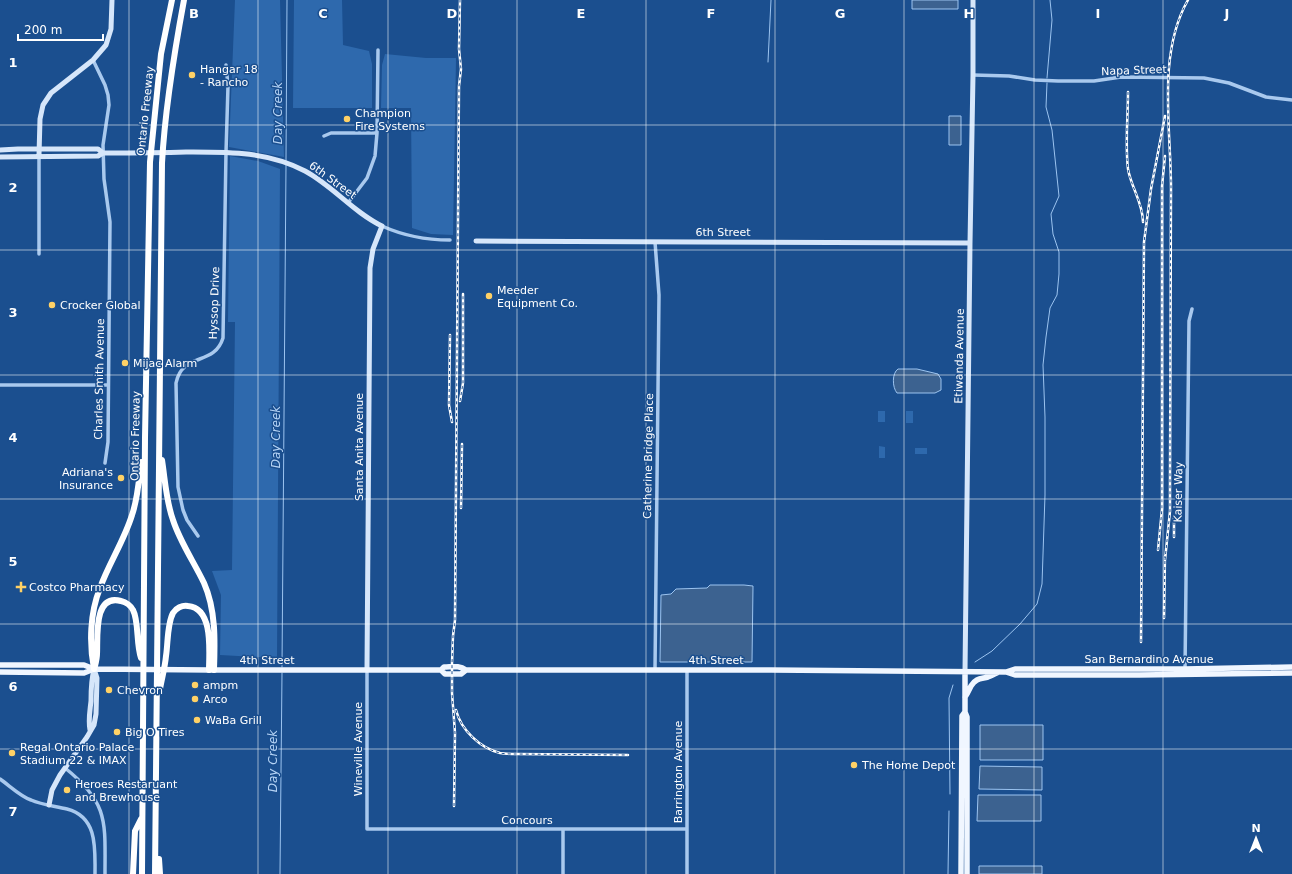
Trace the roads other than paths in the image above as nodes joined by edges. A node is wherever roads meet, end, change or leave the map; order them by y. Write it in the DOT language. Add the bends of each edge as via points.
graph roads {
  1 [pos="112,0"];
  2 [pos="172,0"];
  3 [pos="184,0"];
  4 [pos="973,0"];
  5 [pos="378,50"];
  6 [pos="94,60"];
  7 [pos="226,65"];
  8 [pos="973,75"];
  9 [pos="1292,100"];
  10 [pos="377,133"];
  11 [pos="324,136"];
  12 [pos="40,149"];
  13 [pos="0,150"];
  14 [pos="226,152"];
  15 [pos="103,154"];
  16 [pos="39,155"];
  17 [pos="0,157"];
  18 [pos="348,203"];
  19 [pos="382,226"];
  20 [pos="450,240"];
  21 [pos="476,241"];
  22 [pos="654,242"];
  23 [pos="970,243"];
  24 [pos="39,254"];
  25 [pos="1192,309"];
  26 [pos="0,384"];
  27 [pos="108,385"];
  28 [pos="145,438"];
  29 [pos="159,438"];
  30 [pos="105,463"];
  31 [pos="198,536"];
  32 [pos="142,656"];
  33 [pos="0,666"];
  34 [pos="1292,667"];
  35 [pos="94,669"];
  36 [pos="212,670"];
  37 [pos="367,670"];
  38 [pos="655,670"];
  39 [pos="688,670"];
  40 [pos="0,672"];
  41 [pos="966,672"];
  42 [pos="999,672"];
  43 [pos="1185,672"];
  44 [pos="1292,673"];
  45 [pos="160,682"];
  46 [pos="965,698"];
  47 [pos="965,712"];
  48 [pos="65,768"];
  49 [pos="0,779"];
  50 [pos="49,805"];
  51 [pos="142,817"];
  52 [pos="367,829"];
  53 [pos="563,829"];
  54 [pos="687,829"];
  55 [pos="156,830"];
  56 [pos="95,874"];
  57 [pos="105,874"];
  58 [pos="133,874"];
  59 [pos="142,874"];
  60 [pos="156,874"];
  61 [pos="160,874"];
  62 [pos="563,874"];
  63 [pos="686,874"];
  64 [pos="961,874"];
  65 [pos="967,874"];
  1 -- 6 [label="street" via="110,34 106,45"];
  2 -- 28 [label="highway, Ontario Freeway" via="161,54 151,141"];
  3 -- 29 [label="highway, Ontario Freeway" via="170,76 163,142"];
  4 -- 8 [label="street, Etiwanda Avenue"];
  5 -- 10 [label="street"];
  6 -- 12 [label="street" via="56,88 46,99 40,119"];
  6 -- 15 [label="street, Charles Smith Avenue" via="109,99"];
  7 -- 14 [label="street, Hyssop Drive"];
  8 -- 9 [label="street, Napa Street" via="1058,81 1094,81 1121,77 1204,78 1229,83 1266,97"];
  8 -- 23 [label="street, Etiwanda Avenue"];
  10 -- 11 [label="street" via="331,133"];
  10 -- 18 [label="street" via="370,173"];
  12 -- 13 [label="street, 6th Street"];
  12 -- 15 [label="street, 6th Street" via="98,149"];
  12 -- 16 [label="street"];
  14 -- 15 [label="street, 6th Street"];
  14 -- 18 [label="street, 6th Street" via="278,160 293,166 315,178"];
  14 -- 31 [label="street, Hyssop Drive" via="223,338 216,352 183,368 176,383 178,487 186,520"];
  15 -- 16 [label="street, 6th Street"];
  15 -- 27 [label="street, Charles Smith Avenue" via="110,222"];
  16 -- 17 [label="street, 6th Street"];
  16 -- 24 [label="street"];
  18 -- 19 [label="street, 6th Street"];
  19 -- 20 [label="street, 6th Street" via="415,238"];
  19 -- 37 [label="street, Santa Anita Avenue" via="372,249 370,268"];
  21 -- 22 [label="street, 6th Street"];
  22 -- 23 [label="street, 6th Street"];
  22 -- 38 [label="street, Catherine Bridge Place" via="658,295"];
  23 -- 41 [label="street, Etiwanda Avenue"];
  25 -- 43 [label="street, Kaiser Way" via="1189,321"];
  26 -- 27 [label="street"];
  27 -- 30 [label="street, Charles Smith Avenue" via="108,442"];
  28 -- 32 [label="highway, Ontario Freeway"];
  28 -- 35 [label="highway" via="132,516 100,587 92,617"];
  29 -- 36 [label="highway" via="170,511 210,601 214,626"];
  29 -- 45 [label="highway, Ontario Freeway"];
  32 -- 35 [label="highway" via="138,650 133,610 126,603 113,601 106,604 100,613"];
  32 -- 51 [label="highway"];
  33 -- 35 [label="main road, 4th Street" via="84,665"];
  34 -- 43 [label="main road, San Bernardino Avenue"];
  35 -- 36 [label="main road, 4th Street"];
  35 -- 40 [label="main road, 4th Street" via="84,673"];
  35 -- 48 [label="street" via="97,678 94,724"];
  36 -- 37 [label="main road, 4th Street"];
  36 -- 45 [label="highway" via="208,628 201,613 191,606 180,607 170,619 166,657"];
  37 -- 38 [label="main road, 4th Street" via="441,670 445,674 461,674 466,670"];
  37 -- 52 [label="street, Wineville Avenue"];
  38 -- 39 [label="main road, 4th Street"];
  39 -- 41 [label="main road, 4th Street"];
  39 -- 54 [label="street, Barrington Avenue"];
  41 -- 42 [label="main road, San Bernardino Avenue"];
  41 -- 46 [label="main road, Etiwanda Avenue"];
  42 -- 43 [label="main road, San Bernardino Avenue" via="1015,675"];
  42 -- 46 [label="main road" via="976,680"];
  43 -- 44 [label="main road, San Bernardino Avenue"];
  45 -- 55 [label="highway, Ontario Freeway" via="157,707"];
  46 -- 47 [label="main road, Etiwanda Avenue"];
  47 -- 64 [label="main road, Etiwanda Avenue" via="962,716"];
  47 -- 65 [label="main road, Etiwanda Avenue"];
  48 -- 50 [label="street" via="55,784"];
  48 -- 57 [label="street" via="87,788 100,810 105,831"];
  49 -- 50 [label="street" via="29,800"];
  50 -- 56 [label="street" via="72,810 89,824 95,840"];
  51 -- 58 [label="highway" via="135,831"];
  51 -- 59 [label="highway"];
  52 -- 53 [label="street, Concours"];
  53 -- 54 [label="street, Concours"];
  53 -- 62 [label="street"];
  54 -- 63 [label="street, Barrington Avenue"];
  55 -- 60 [label="highway, Ontario Freeway"];
  55 -- 61 [label="highway"];
}
